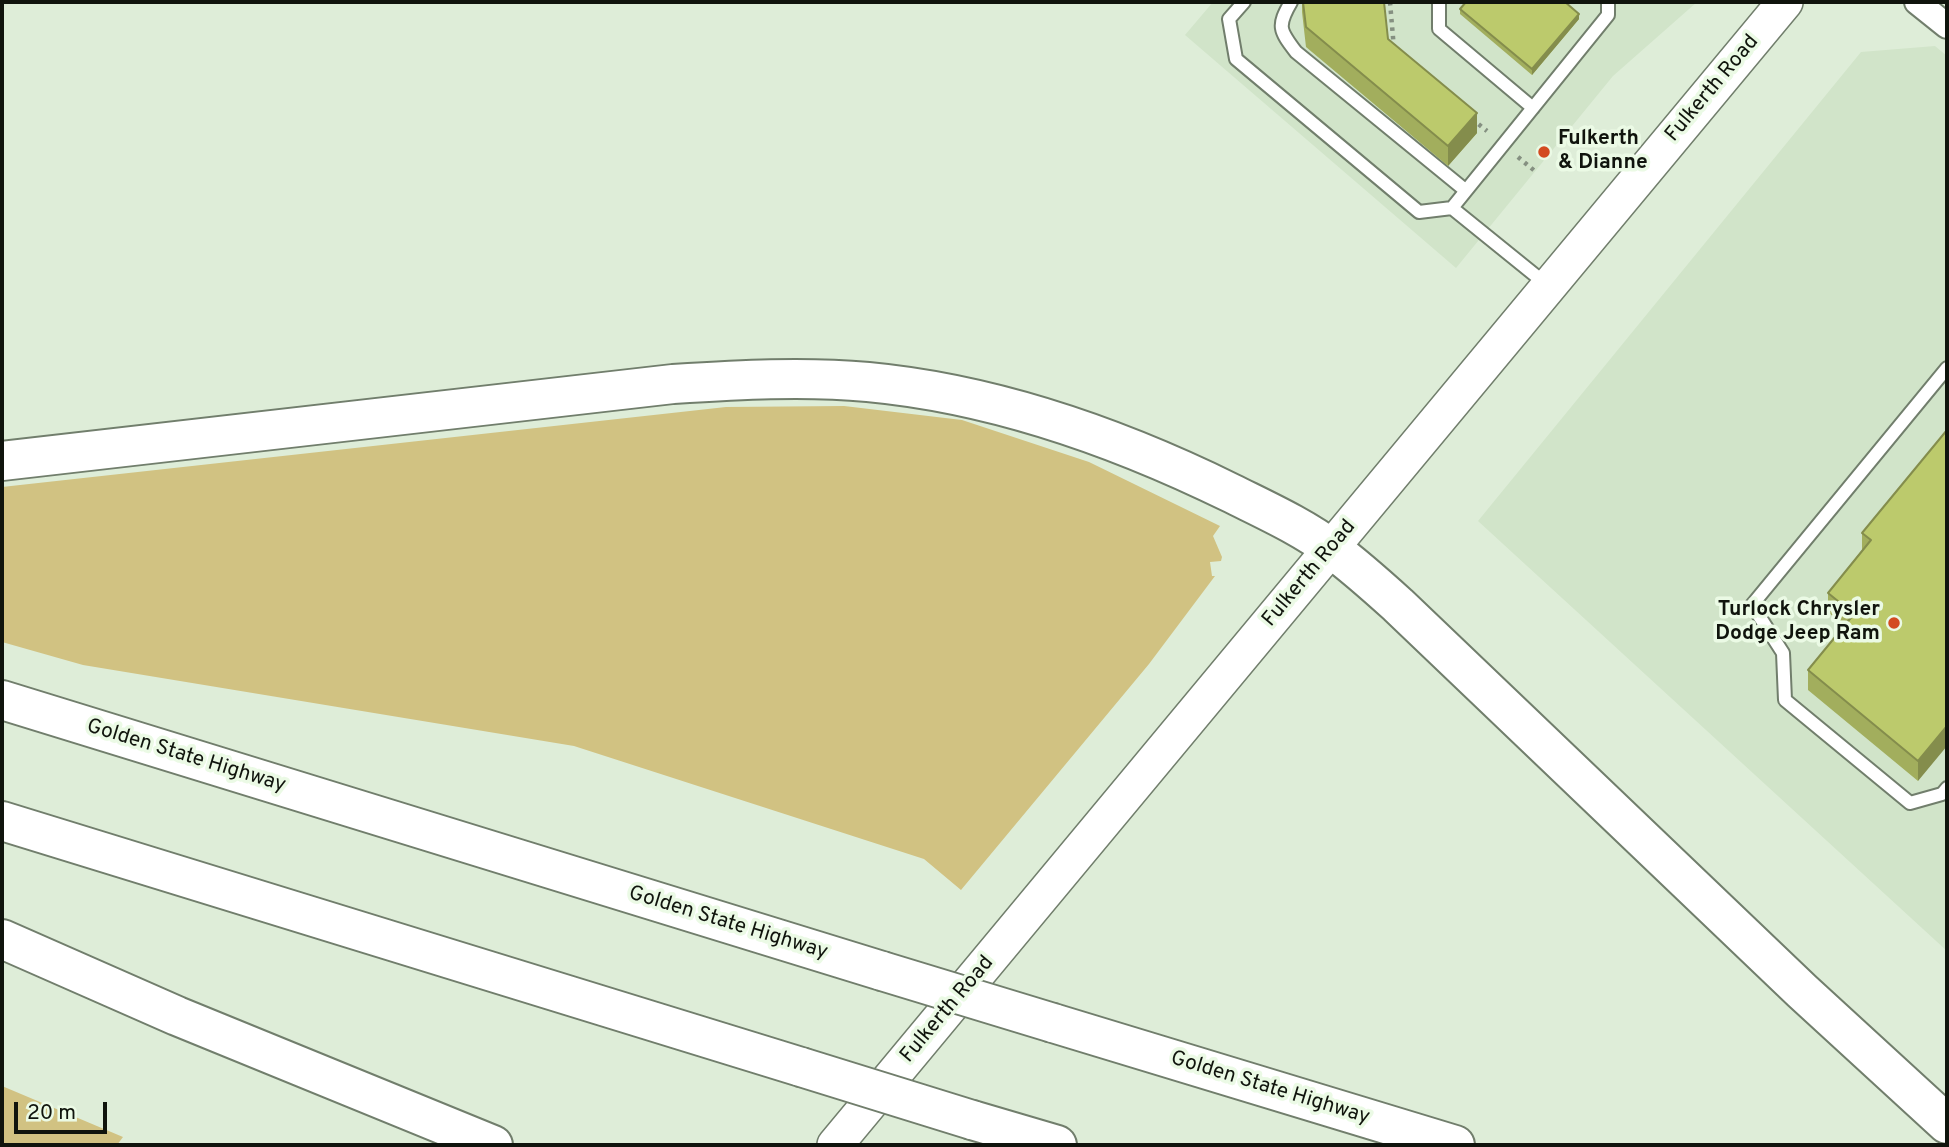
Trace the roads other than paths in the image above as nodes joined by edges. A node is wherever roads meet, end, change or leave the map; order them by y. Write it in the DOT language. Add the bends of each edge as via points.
graph roads {
  1 [pos="1244,2"];
  2 [pos="1291,2"];
  3 [pos="1439,2"];
  4 [pos="1608,2"];
  5 [pos="1785,2"];
  6 [pos="1917,2"];
  7 [pos="1947,26"];
  8 [pos="1533,108"];
  9 [pos="1465,190"];
  10 [pos="1452,208"];
  11 [pos="1549,286"];
  12 [pos="1947,368"];
  13 [pos="2,461"];
  14 [pos="1331,549"];
  15 [pos="2,700"];
  16 [pos="1947,788"];
  17 [pos="2,821"];
  18 [pos="2,939"];
  19 [pos="1947,1124"];
  20 [pos="493,1145"];
  21 [pos="835,1145"];
  22 [pos="1057,1145"];
  23 [pos="1454,1145"];
  1 -- 10 [label="lane" via="1229,19 1236,59 1419,212"];
  2 -- 9 [label="lane" via="1280,20 1282,34 1296,52"];
  3 -- 8 [label="lane" via="1439,29"];
  4 -- 8 [label="lane" via="1608,15"];
  5 -- 11 [label="street, Fulkerth Road"];
  6 -- 7 [label="street"];
  8 -- 9 [label="lane"];
  9 -- 10 [label="lane"];
  10 -- 11 [label="lane"];
  11 -- 14 [label="street, Fulkerth Road"];
  12 -- 16 [label="lane" via="1752,605 1783,653 1786,700 1910,803 1942,794"];
  13 -- 14 [label="highway" via="673,384 768,378 869,382 1011,408 1124,445 1259,507"];
  14 -- 19 [label="highway" via="1398,605"];
  14 -- 21 [label="street, Fulkerth Road"];
  15 -- 23 [label="highway, Golden State Highway, bridge"];
  17 -- 22 [label="highway, bridge"];
  18 -- 20 [label="highway"];
}
